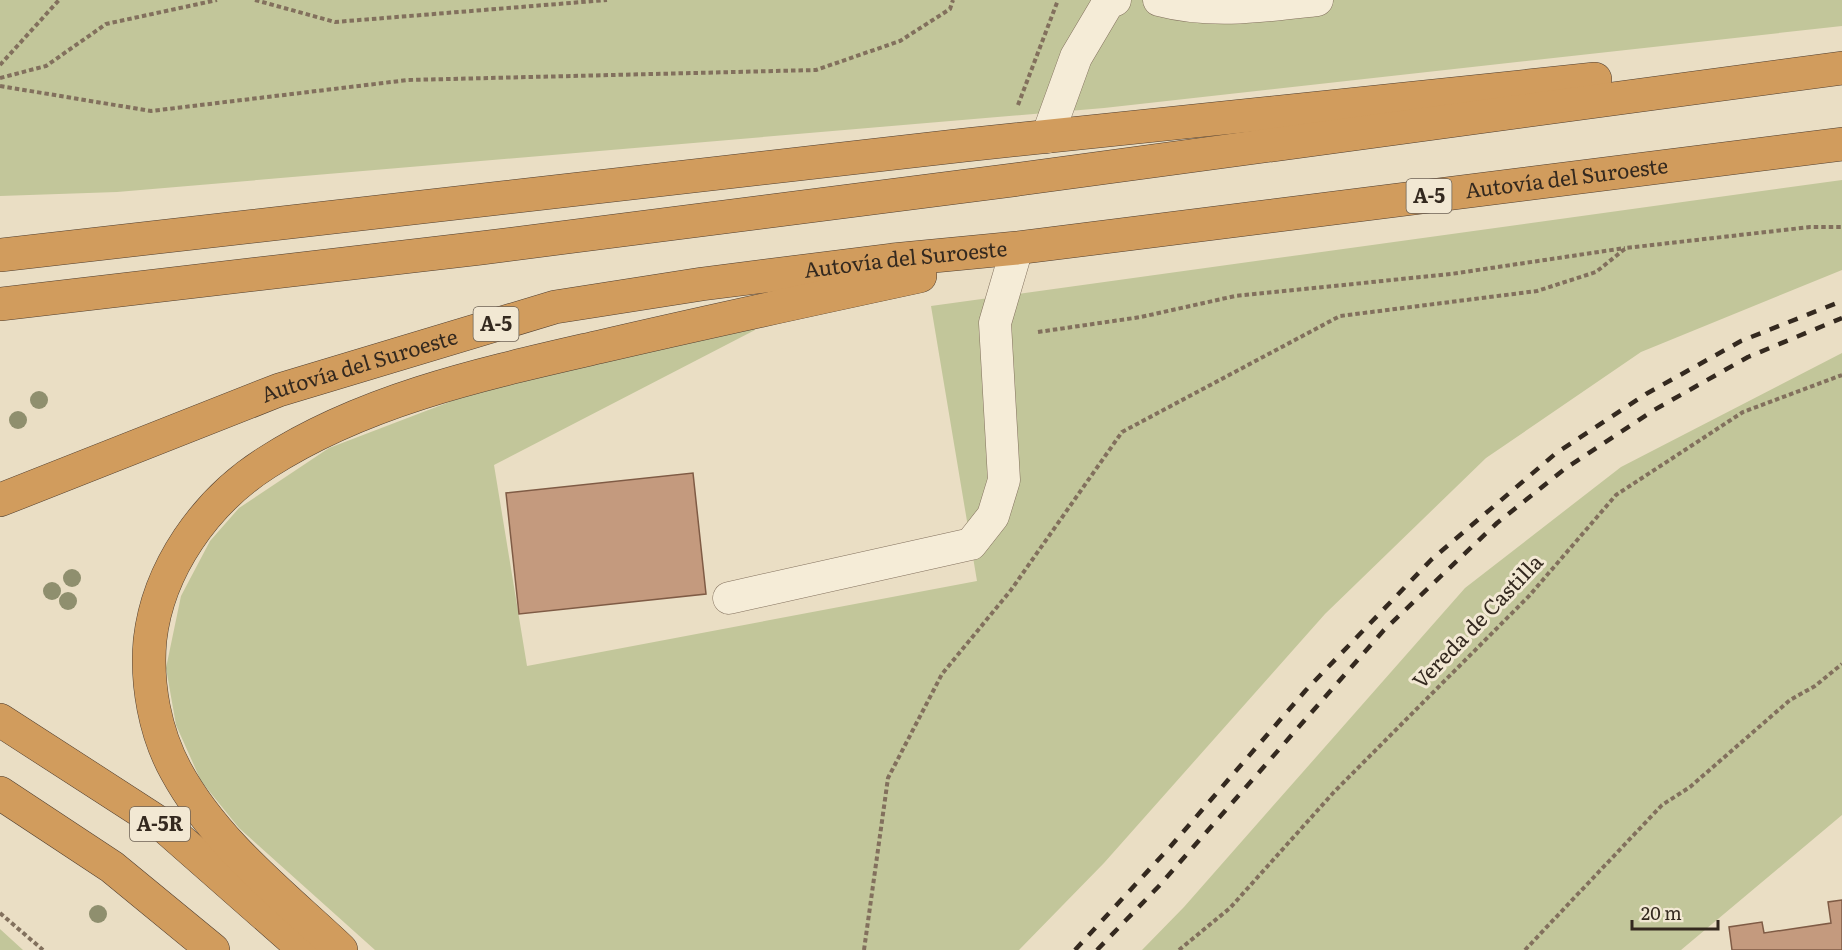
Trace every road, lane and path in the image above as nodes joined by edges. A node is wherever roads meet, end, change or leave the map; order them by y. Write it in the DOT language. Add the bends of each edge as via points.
graph roads {
  1 [pos="59,0"];
  2 [pos="217,0"];
  3 [pos="255,0"];
  4 [pos="607,0"];
  5 [pos="953,0"];
  6 [pos="1058,0"];
  7 [pos="1115,0"];
  8 [pos="1160,0"];
  9 [pos="1317,0"];
  10 [pos="0,64"];
  11 [pos="1842,68"];
  12 [pos="0,78"];
  13 [pos="0,86"];
  14 [pos="1018,105"];
  15 [pos="1047,137"];
  16 [pos="1842,144"];
  17 [pos="1842,227"];
  18 [pos="1017,248"];
  19 [pos="1626,248"];
  20 [pos="0,255"];
  21 [pos="0,304"];
  22 [pos="1038,332"];
  23 [pos="1842,375"];
  24 [pos="0,500"];
  25 [pos="729,598"];
  26 [pos="1842,664"];
  27 [pos="0,720"];
  28 [pos="5,797"];
  29 [pos="0,913"];
  30 [pos="43,950"];
  31 [pos="213,950"];
  32 [pos="305,950"];
  33 [pos="341,950"];
  34 [pos="864,950"];
  35 [pos="1179,950"];
  36 [pos="1525,950"];
  1 -- 10 [label="path"];
  2 -- 12 [label="path" via="106,24 46,66"];
  3 -- 4 [label="path" via="335,22"];
  5 -- 13 [label="path" via="950,9 900,41 816,70 408,80 151,111"];
  6 -- 14 [label="path"];
  7 -- 15 [label="lane" via="1108,3 1076,57"];
  8 -- 9 [label="lane" via="1183,6 1234,9"];
  11 -- 15 [label="highway" via="1728,65"];
  11 -- 21 [label="highway" via="1009,181"];
  15 -- 20 [label="highway"];
  16 -- 18 [label="highway, Autovía del Suroeste / A-5"];
  17 -- 19 [label="path" via="1810,227"];
  18 -- 24 [label="highway, Autovía del Suroeste / A-5" via="892,260 555,307 279,390"];
  18 -- 25 [label="lane" via="995,323 1004,480 993,516 971,544"];
  18 -- 33 [label="highway" via="938,272 497,371 350,420 306,440 264,464 229,493 178,553 152,622 148,662 159,732 175,770 201,811 237,853"];
  19 -- 22 [label="path" via="1451,274 1235,296 1141,317"];
  19 -- 34 [label="path" via="1596,272 1537,291 1340,316 1122,432 1011,590 942,674 888,778"];
  23 -- 35 [label="path, Vereda de Castilla" via="1743,412 1616,495 1528,596 1334,792 1230,908"];
  26 -- 36 [label="path" via="1790,700 1690,787 1662,805"];
  27 -- 32 [label="highway, A-5R" via="164,826"];
  28 -- 31 [label="highway" via="112,867"];
  29 -- 30 [label="path"];
}
